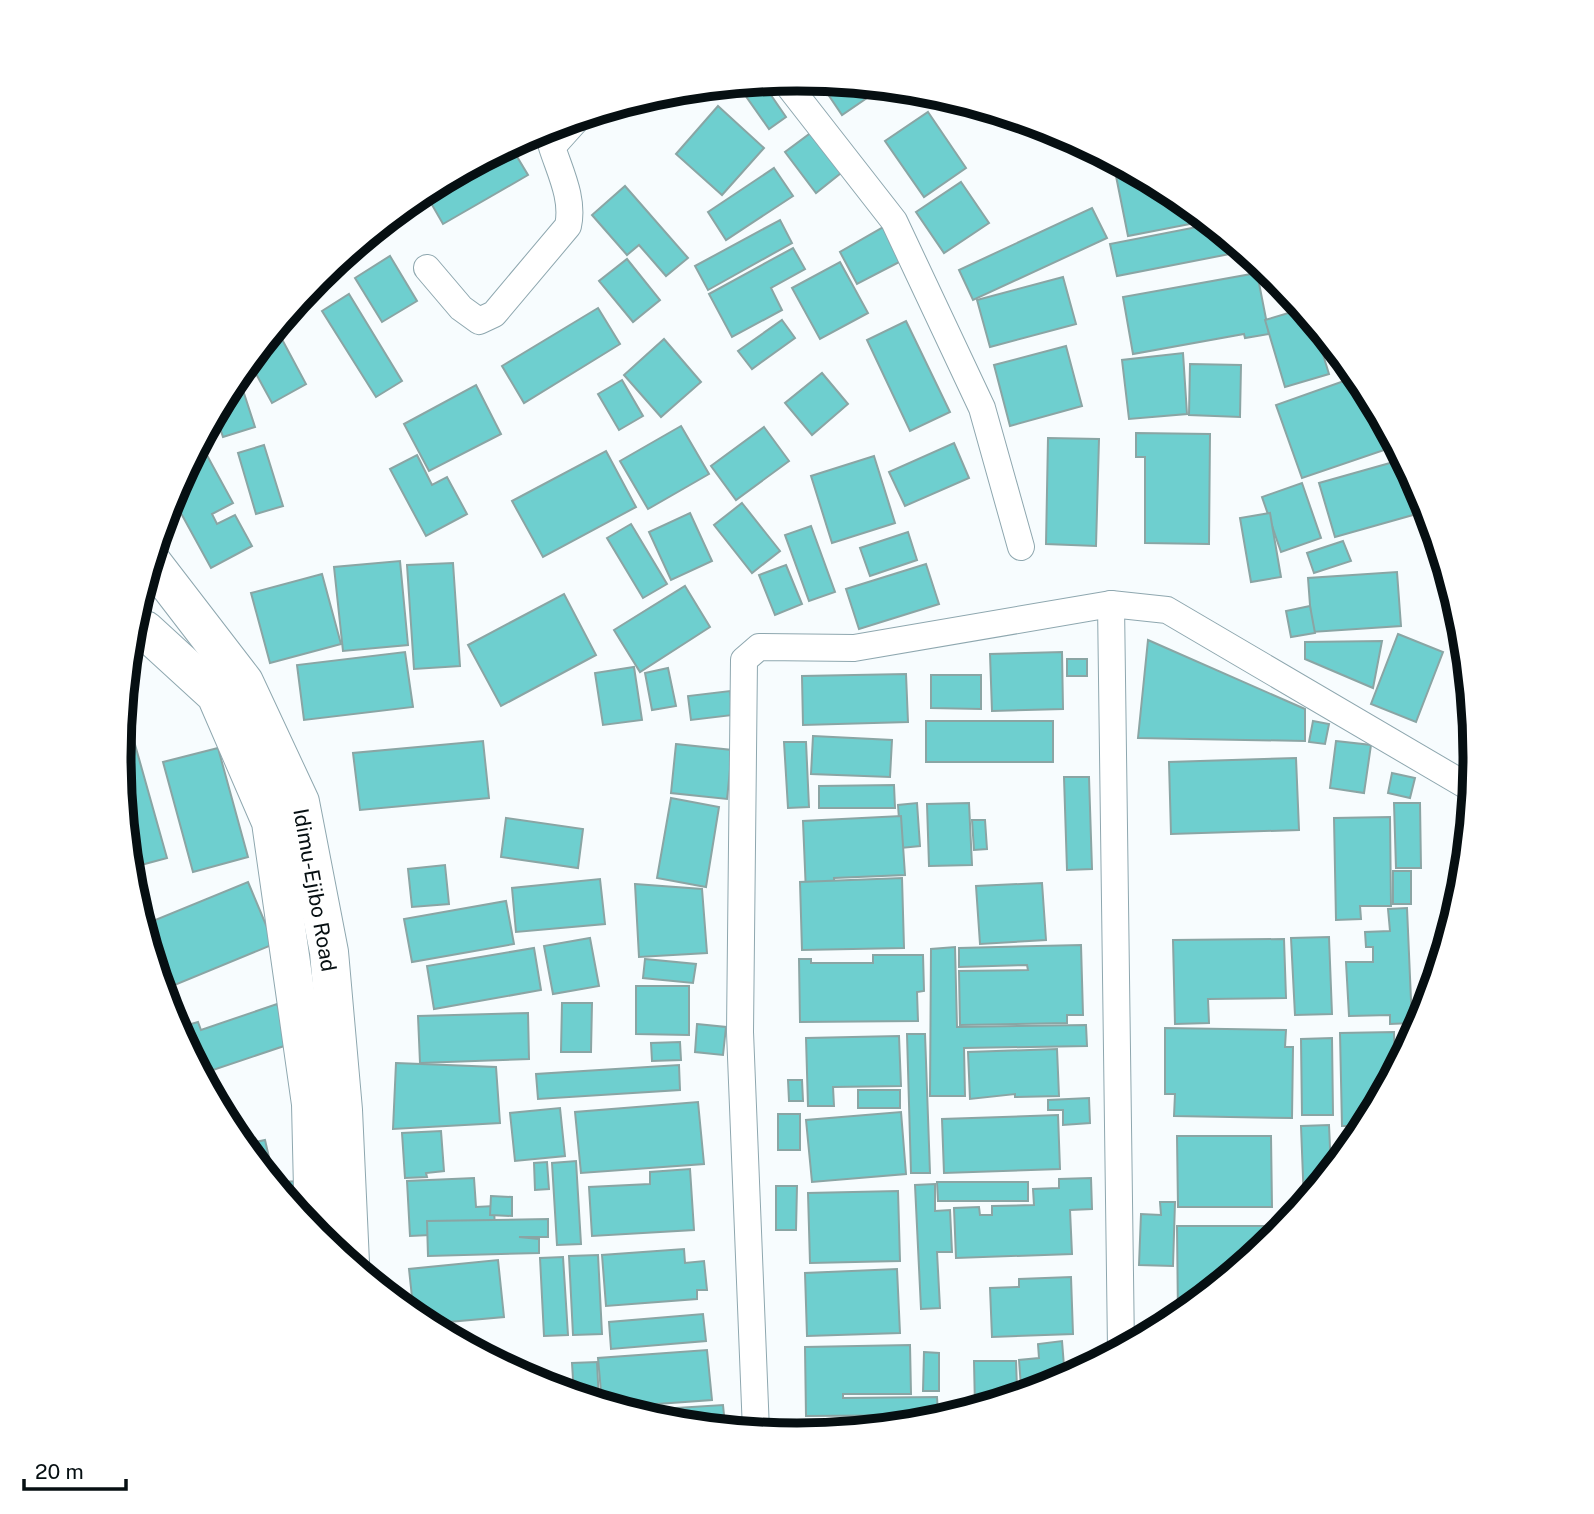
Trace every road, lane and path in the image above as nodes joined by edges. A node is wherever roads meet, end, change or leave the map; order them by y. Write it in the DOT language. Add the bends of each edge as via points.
graph roads {
  1 [pos="793,91"];
  2 [pos="565,133"];
  3 [pos="428,268"];
  4 [pos="1021,547"];
  5 [pos="158,570"];
  6 [pos="1111,604"];
  7 [pos="144,630"];
  8 [pos="1462,783"];
  9 [pos="314,1215"];
  10 [pos="349,1250"];
  11 [pos="1121,1339"];
  12 [pos="756,1422"];
  1 -- 4 [label="street" via="894,221 982,408"];
  2 -- 3 [label="street" via="552,147 571,213 568,226 494,314 479,321 461,308"];
  5 -- 10 [label="main road, Idimu-Ejibo Road" via="244,682 300,802 329,952"];
  6 -- 8 [label="street" via="1167,610"];
  6 -- 11 [label="street"];
  6 -- 12 [label="street" via="855,648 759,647 744,660 740,1032"];
  7 -- 9 [label="main road, Idimu-Ejibo Road" via="216,695 271,822 311,1104"];
}
